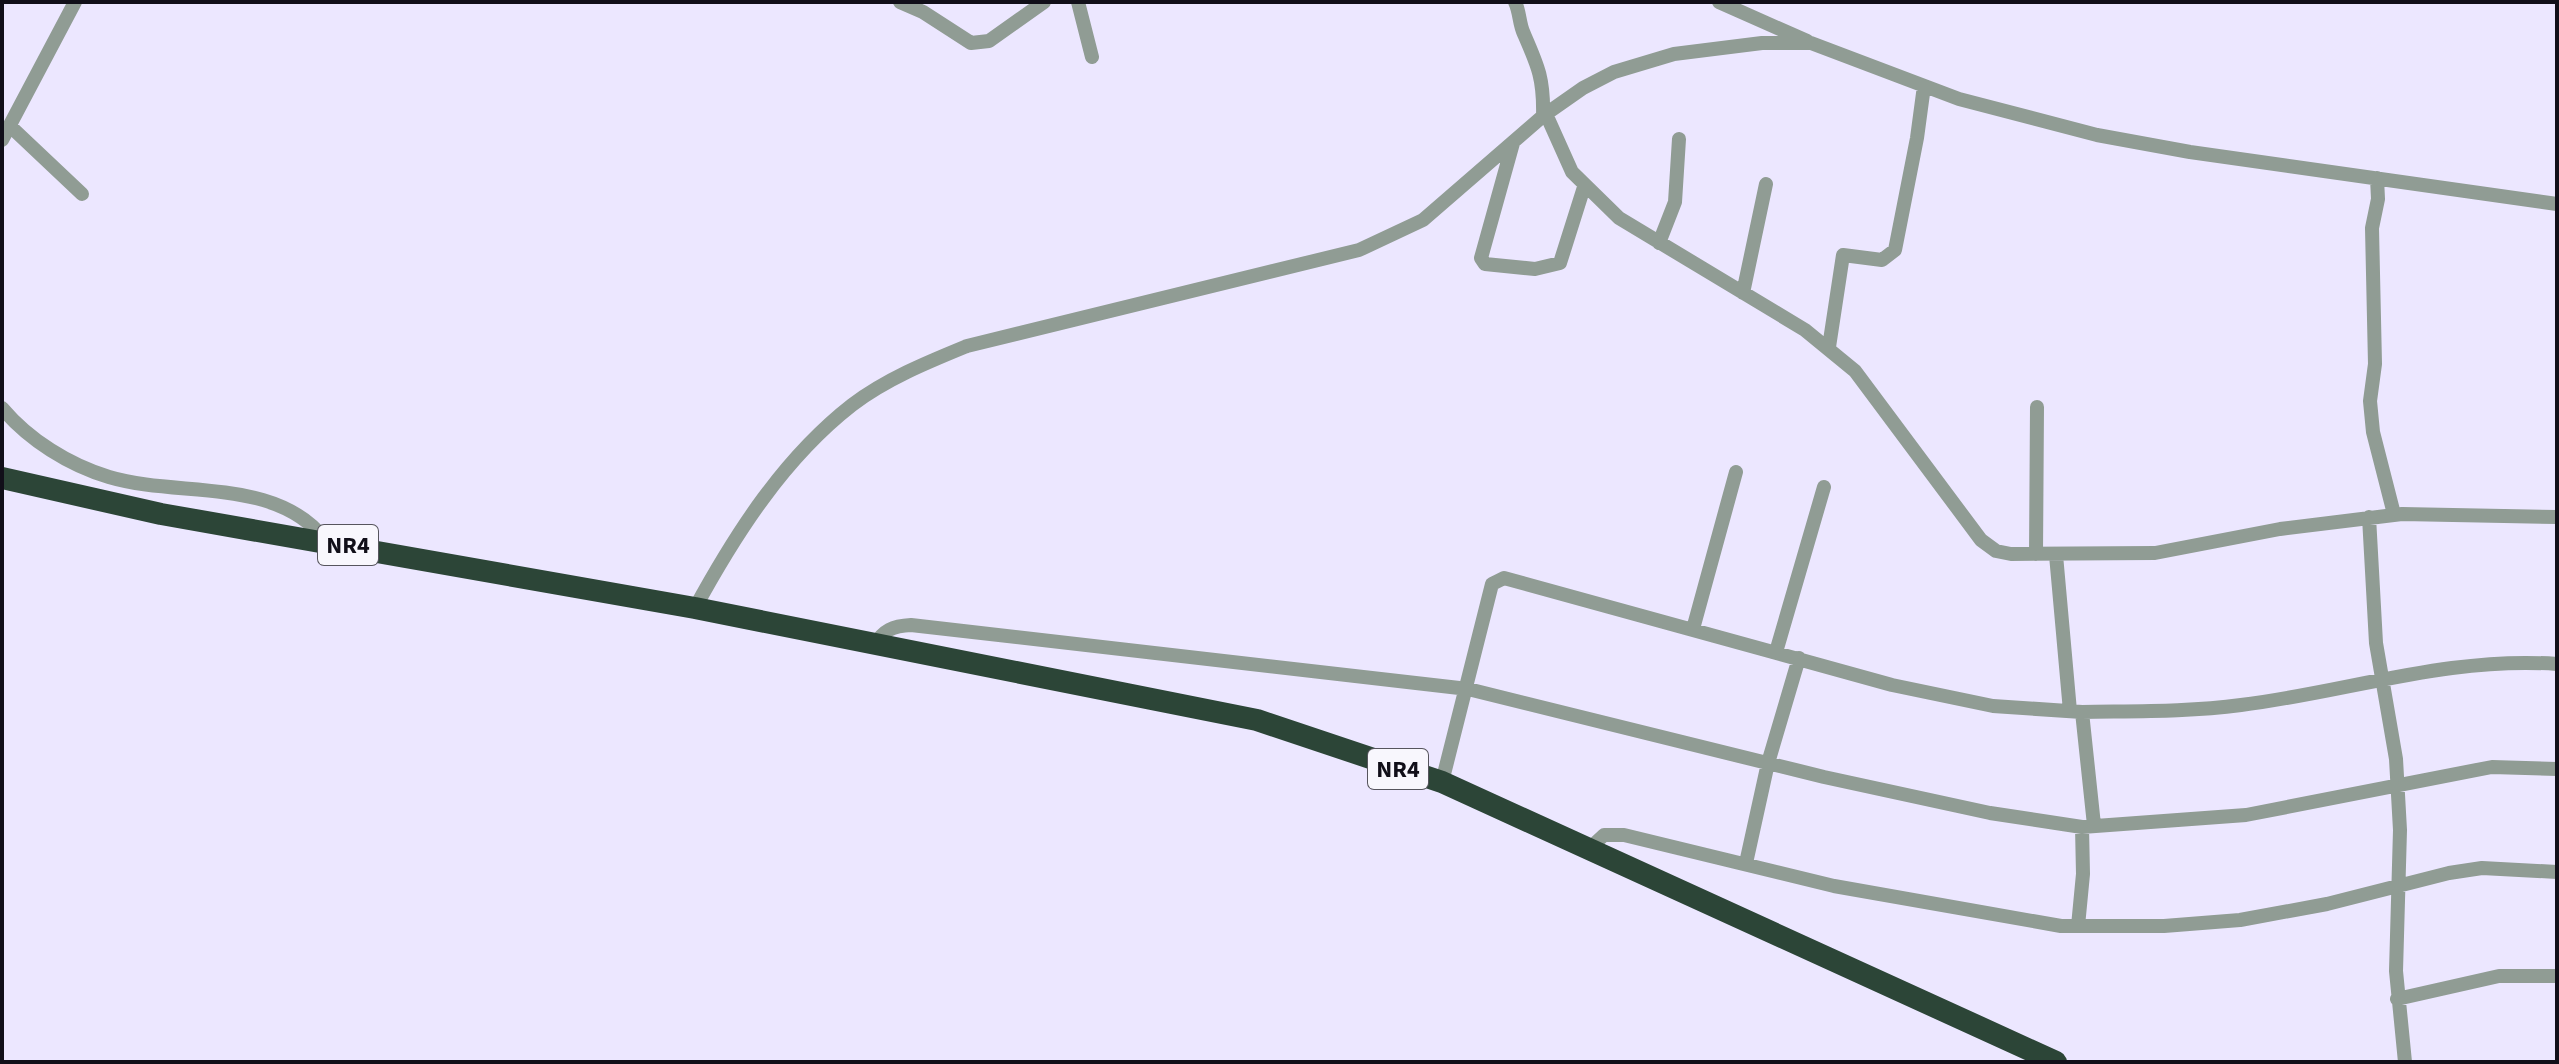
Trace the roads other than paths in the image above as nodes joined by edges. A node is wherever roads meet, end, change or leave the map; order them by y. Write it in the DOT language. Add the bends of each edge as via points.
graph roads {
  1 [pos="75,2"];
  2 [pos="900,2"];
  3 [pos="1044,2"];
  4 [pos="1078,2"];
  5 [pos="1515,2"];
  6 [pos="1719,2"];
  7 [pos="1811,43"];
  8 [pos="1092,57"];
  9 [pos="1924,86"];
  10 [pos="1544,115"];
  11 [pos="10,126"];
  12 [pos="1679,139"];
  13 [pos="2,140"];
  14 [pos="1513,143"];
  15 [pos="2377,178"];
  16 [pos="1766,184"];
  17 [pos="1584,187"];
  18 [pos="82,194"];
  19 [pos="2557,204"];
  20 [pos="1659,243"];
  21 [pos="1743,293"];
  22 [pos="1829,347"];
  23 [pos="2037,407"];
  24 [pos="2,408"];
  25 [pos="1736,472"];
  26 [pos="2,478"];
  27 [pos="1824,487"];
  28 [pos="2394,514"];
  29 [pos="2369,517"];
  30 [pos="2557,517"];
  31 [pos="326,541"];
  32 [pos="2036,554"];
  33 [pos="2056,555"];
  34 [pos="695,608"];
  35 [pos="1693,629"];
  36 [pos="874,646"];
  37 [pos="1776,652"];
  38 [pos="1799,658"];
  39 [pos="2557,664"];
  40 [pos="2381,678"];
  41 [pos="1468,689"];
  42 [pos="2076,711"];
  43 [pos="1768,763"];
  44 [pos="2557,769"];
  45 [pos="1442,782"];
  46 [pos="2397,783"];
  47 [pos="2088,826"];
  48 [pos="1589,849"];
  49 [pos="1746,863"];
  50 [pos="2557,872"];
  51 [pos="2398,887"];
  52 [pos="2078,926"];
  53 [pos="2557,976"];
  54 [pos="2397,999"];
  55 [pos="2056,1062"];
  56 [pos="2405,1062"];
  1 -- 11 [label="street"];
  2 -- 3 [label="street" via="971,43 989,41"];
  4 -- 8 [label="street"];
  5 -- 10 [label="street" via="1522,31 1537,57"];
  6 -- 7 [label="street"];
  7 -- 9 [label="street"];
  7 -- 10 [label="street" via="1674,54 1614,72"];
  9 -- 15 [label="street" via="2097,135"];
  9 -- 22 [label="street" via="1895,250 1882,260 1843,255"];
  10 -- 14 [label="street"];
  10 -- 17 [label="street"];
  11 -- 13 [label="street"];
  11 -- 18 [label="street"];
  12 -- 20 [label="street" via="1675,202"];
  14 -- 17 [label="street" via="1481,258 1485,264 1535,269 1560,263"];
  14 -- 34 [label="street" via="1423,220 1359,250 967,346 908,372 853,404 803,450 726,553"];
  15 -- 19 [label="street"];
  15 -- 28 [label="street" via="2370,401"];
  16 -- 21 [label="street"];
  17 -- 20 [label="street"];
  20 -- 21 [label="street"];
  21 -- 22 [label="street"];
  22 -- 32 [label="street" via="1868,386 1981,540 2003,554"];
  23 -- 32 [label="street"];
  24 -- 31 [label="street" via="28,433 77,464 145,485 224,492 283,507 307,520"];
  25 -- 35 [label="street"];
  26 -- 31 [label="highway, NR4" via="161,514"];
  27 -- 37 [label="street"];
  28 -- 29 [label="street"];
  28 -- 30 [label="street"];
  29 -- 33 [label="street" via="2187,549"];
  29 -- 40 [label="street"];
  31 -- 34 [label="highway, NR4"];
  32 -- 33 [label="street"];
  33 -- 42 [label="street"];
  34 -- 36 [label="highway, NR4"];
  35 -- 37 [label="street"];
  35 -- 41 [label="street" via="1521,580 1496,579"];
  36 -- 41 [label="street" via="892,628 911,625"];
  36 -- 45 [label="highway, NR4" via="1257,720"];
  37 -- 38 [label="street"];
  38 -- 42 [label="street" via="1993,706"];
  38 -- 43 [label="street"];
  39 -- 40 [label="street" via="2460,666"];
  40 -- 42 [label="street" via="2243,705 2149,713"];
  40 -- 46 [label="street"];
  41 -- 43 [label="street"];
  41 -- 45 [label="street"];
  42 -- 47 [label="street"];
  43 -- 47 [label="street" via="1990,813"];
  43 -- 49 [label="street"];
  44 -- 46 [label="street" via="2492,767"];
  45 -- 48 [label="highway, NR4"];
  46 -- 47 [label="street" via="2246,815"];
  46 -- 51 [label="street"];
  47 -- 52 [label="street"];
  48 -- 49 [label="street" via="1610,834"];
  48 -- 55 [label="highway, NR4"];
  49 -- 52 [label="street" via="1890,897 2024,922"];
  50 -- 51 [label="street" via="2482,868"];
  51 -- 52 [label="street" via="2240,920"];
  51 -- 54 [label="street"];
  53 -- 54 [label="street" via="2499,976"];
  54 -- 56 [label="street"];
}
